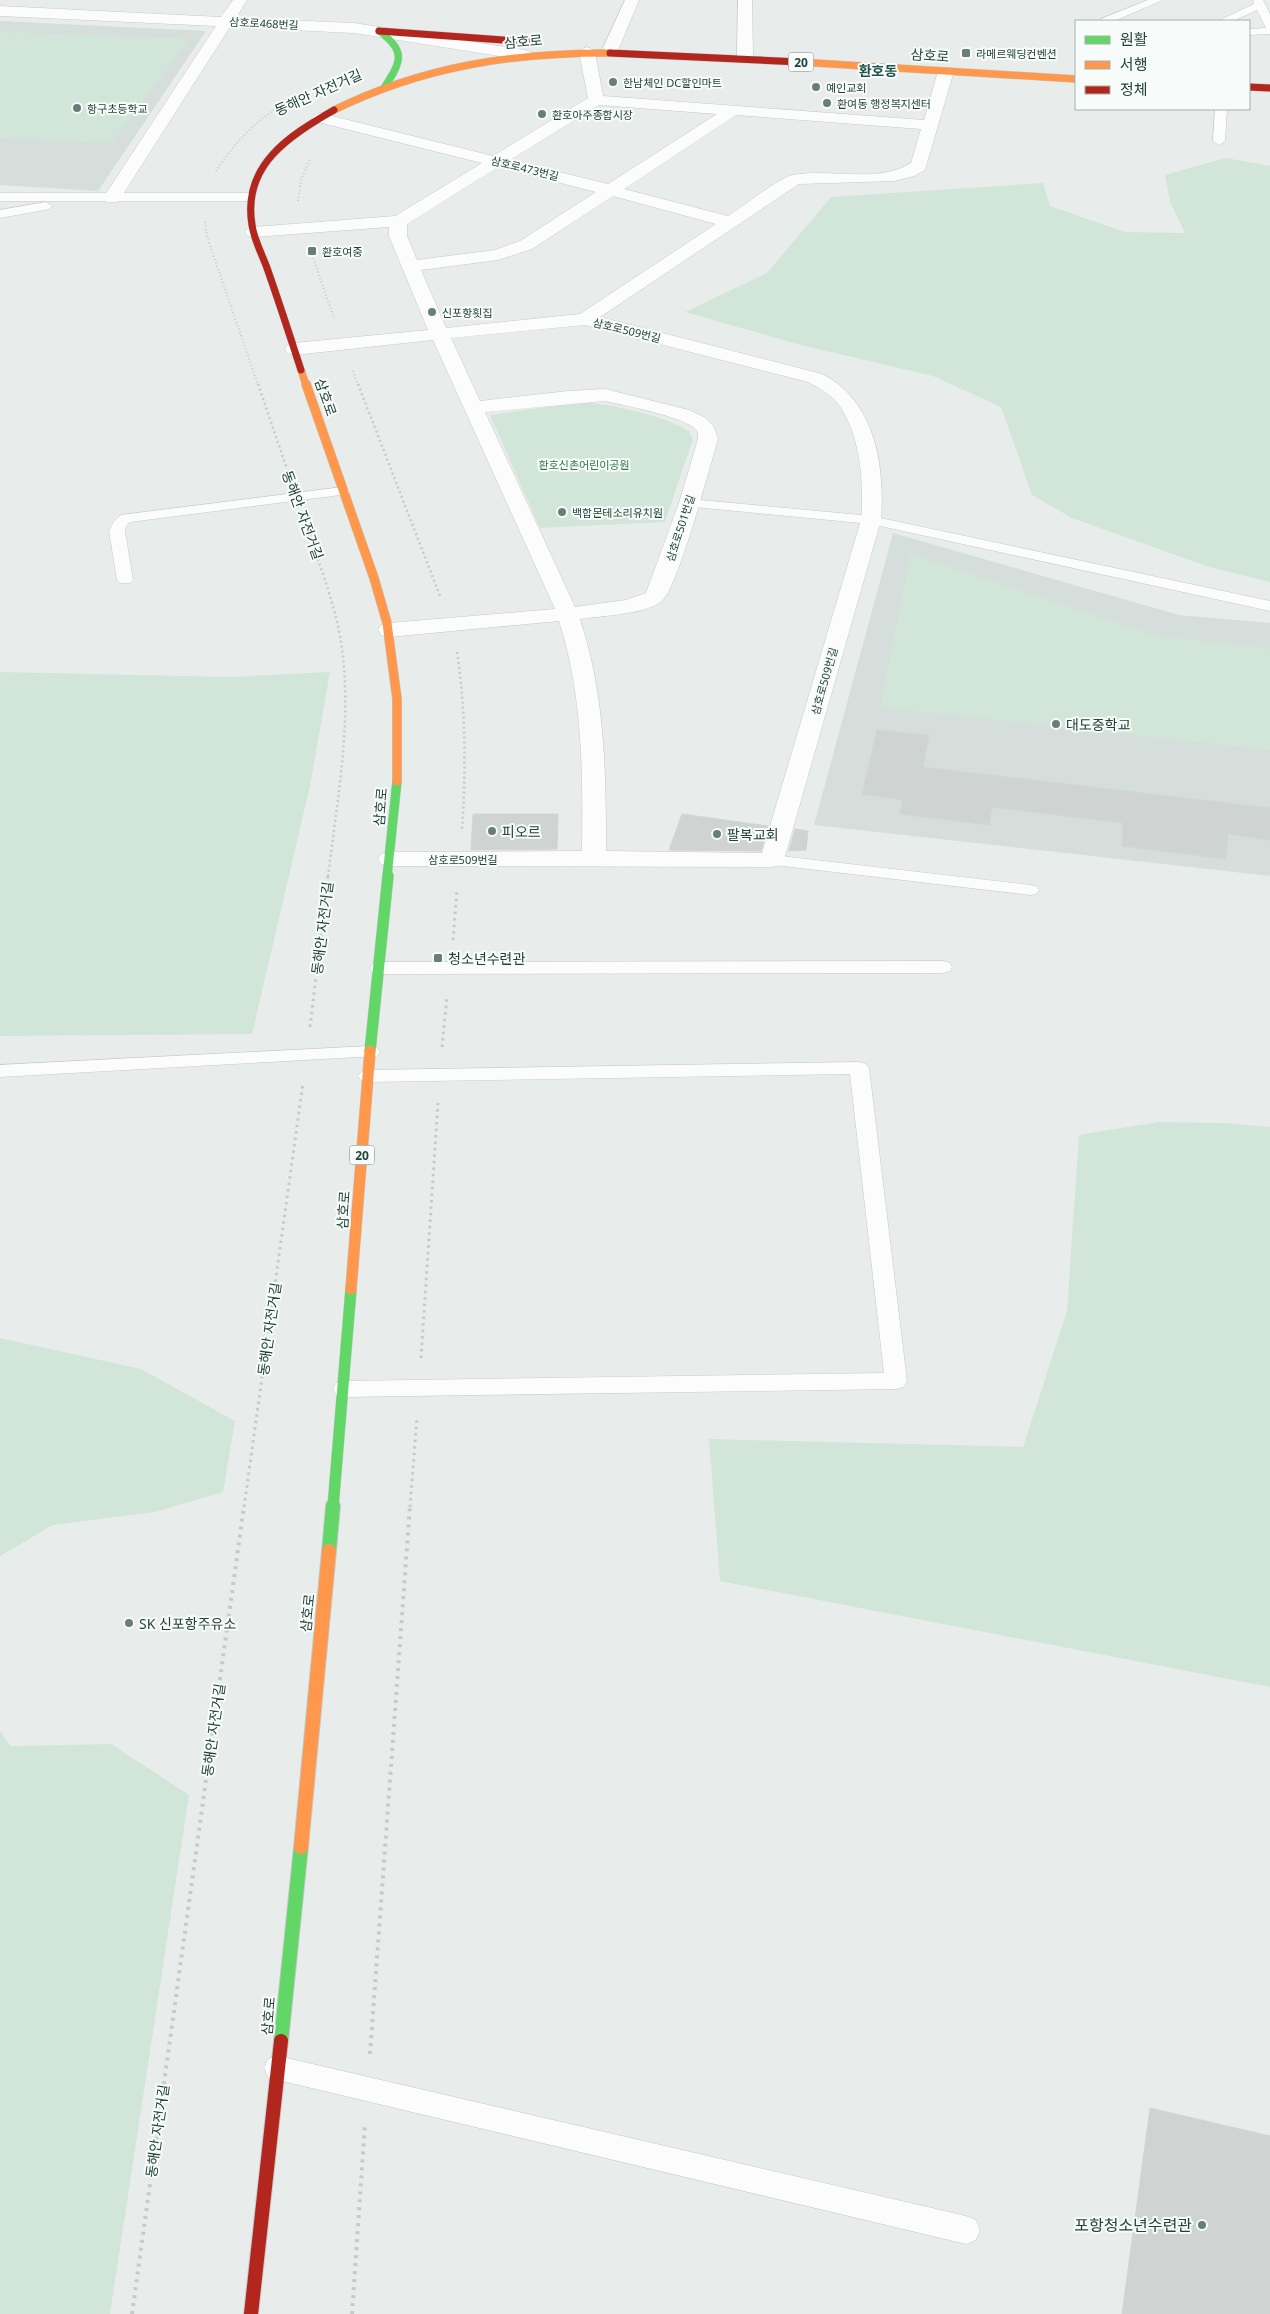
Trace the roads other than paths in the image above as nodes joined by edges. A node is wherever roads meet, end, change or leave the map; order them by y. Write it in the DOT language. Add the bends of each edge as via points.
graph roads {
  1 [pos="240,0"];
  2 [pos="632,0"];
  3 [pos="745,0"];
  4 [pos="1158,0"];
  5 [pos="1260,2"];
  6 [pos="0,11"];
  7 [pos="1108,20"];
  8 [pos="1226,20"];
  9 [pos="225,22"];
  10 [pos="1270,26"];
  11 [pos="379,31"];
  12 [pos="1270,31"];
  13 [pos="1250,32"];
  14 [pos="611,48"];
  15 [pos="587,52"];
  16 [pos="525,55"];
  17 [pos="745,58"];
  18 [pos="946,71"];
  19 [pos="1075,79"];
  20 [pos="1250,87"];
  21 [pos="384,88"];
  22 [pos="1270,88"];
  23 [pos="596,100"];
  24 [pos="1221,110"];
  25 [pos="732,111"];
  26 [pos="320,118"];
  27 [pos="929,125"];
  28 [pos="1219,141"];
  29 [pos="495,160"];
  30 [pos="610,190"];
  31 [pos="0,197"];
  32 [pos="249,197"];
  33 [pos="112,198"];
  34 [pos="0,214"];
  35 [pos="399,221"];
  36 [pos="729,222"];
  37 [pos="254,232"];
  38 [pos="411,266"];
  39 [pos="584,319"];
  40 [pos="439,333"];
  41 [pos="294,349"];
  42 [pos="474,408"];
  43 [pos="343,491"];
  44 [pos="689,503"];
  45 [pos="871,520"];
  46 [pos="125,580"];
  47 [pos="1270,606"];
  48 [pos="568,614"];
  49 [pos="389,630"];
  50 [pos="594,858"];
  51 [pos="390,859"];
  52 [pos="772,860"];
  53 [pos="1030,890"];
  54 [pos="943,967"];
  55 [pos="379,968"];
  56 [pos="370,1052"];
  57 [pos="0,1072"];
  58 [pos="368,1076"];
  59 [pos="344,1388"];
  60 [pos="278,2068"];
  61 [pos="966,2230"];
  62 [pos="251,2314"];
  1 -- 9 [label="street"];
  2 -- 14 [label="street"];
  3 -- 17 [label="street"];
  4 -- 7 [label="lane"];
  5 -- 8 [label="lane"];
  5 -- 10 [label="lane"];
  6 -- 9 [label="street, 삼호로468번길"];
  9 -- 11 [label="street, 삼호로468번길"];
  9 -- 33 [label="street"];
  11 -- 14 [label="main road"];
  11 -- 16 [label="street, 삼호로468번길"];
  11 -- 21 [label="main road" via="394,39 401,57"];
  12 -- 13 [label="lane"];
  14 -- 17 [label="main road"];
  15 -- 16 [label="main road, 삼호로 / 20"];
  15 -- 17 [label="main road, 삼호로 / 20"];
  15 -- 23 [label="street"];
  16 -- 21 [label="main road, 삼호로 / 20" via="463,65"];
  17 -- 18 [label="main road, 삼호로 / 20"];
  18 -- 19 [label="main road, 삼호로 / 20"];
  18 -- 27 [label="street"];
  20 -- 22 [label="main road"];
  21 -- 26 [label="main road, 삼호로 / 20"];
  23 -- 25 [label="street"];
  23 -- 29 [label="street"];
  24 -- 28 [label="lane"];
  25 -- 27 [label="street"];
  25 -- 30 [label="street"];
  26 -- 29 [label="street, 삼호로473번길"];
  26 -- 32 [label="main road, 삼호로 / 20" via="267,158"];
  27 -- 36 [label="street" via="919,166 912,172 888,177 794,180"];
  29 -- 30 [label="street, 삼호로473번길"];
  29 -- 35 [label="street"];
  30 -- 36 [label="street, 삼호로473번길"];
  30 -- 38 [label="street" via="512,251 483,258"];
  31 -- 33 [label="lane"];
  32 -- 33 [label="lane"];
  32 -- 37 [label="main road, 삼호로 / 20"];
  33 -- 34 [label="lane"];
  35 -- 37 [label="street"];
  35 -- 38 [label="street" via="398,236"];
  36 -- 39 [label="street"];
  37 -- 41 [label="main road, 삼호로 / 20"];
  38 -- 40 [label="street"];
  39 -- 40 [label="street"];
  39 -- 45 [label="street, 삼호로509번길" via="793,371 830,386 850,407 859,427 872,481 874,501"];
  40 -- 41 [label="street"];
  40 -- 42 [label="street"];
  41 -- 43 [label="main road, 삼호로 / 20"];
  42 -- 44 [label="street, 삼호로501번길" via="606,395 682,414 706,429 708,438"];
  42 -- 48 [label="street"];
  43 -- 46 [label="lane" via="126,518 117,531"];
  43 -- 49 [label="main road, 삼호로 / 20" via="375,575"];
  44 -- 45 [label="lane"];
  44 -- 48 [label="street, 삼호로501번길" via="654,597 630,606"];
  45 -- 47 [label="lane"];
  45 -- 52 [label="street, 삼호로509번길"];
  48 -- 49 [label="street, 삼호로501번길"];
  48 -- 50 [label="street" via="585,668 592,719"];
  49 -- 51 [label="main road, 삼호로 / 20" via="398,722"];
  50 -- 51 [label="street, 삼호로509번길"];
  50 -- 52 [label="street, 삼호로509번길"];
  51 -- 55 [label="main road, 삼호로 / 20"];
  52 -- 53 [label="lane"];
  54 -- 55 [label="lane"];
  55 -- 56 [label="main road, 삼호로 / 20"];
  56 -- 57 [label="lane"];
  56 -- 58 [label="main road, 삼호로 / 20"];
  58 -- 59 [label="main road, 삼호로 / 20"];
  58 -- 59 [label="lane" via="859,1068 896,1381"];
  59 -- 60 [label="main road, 삼호로 / 20"];
  60 -- 61 [label="lane"];
  60 -- 62 [label="main road, 삼호로 / 20"];
}
